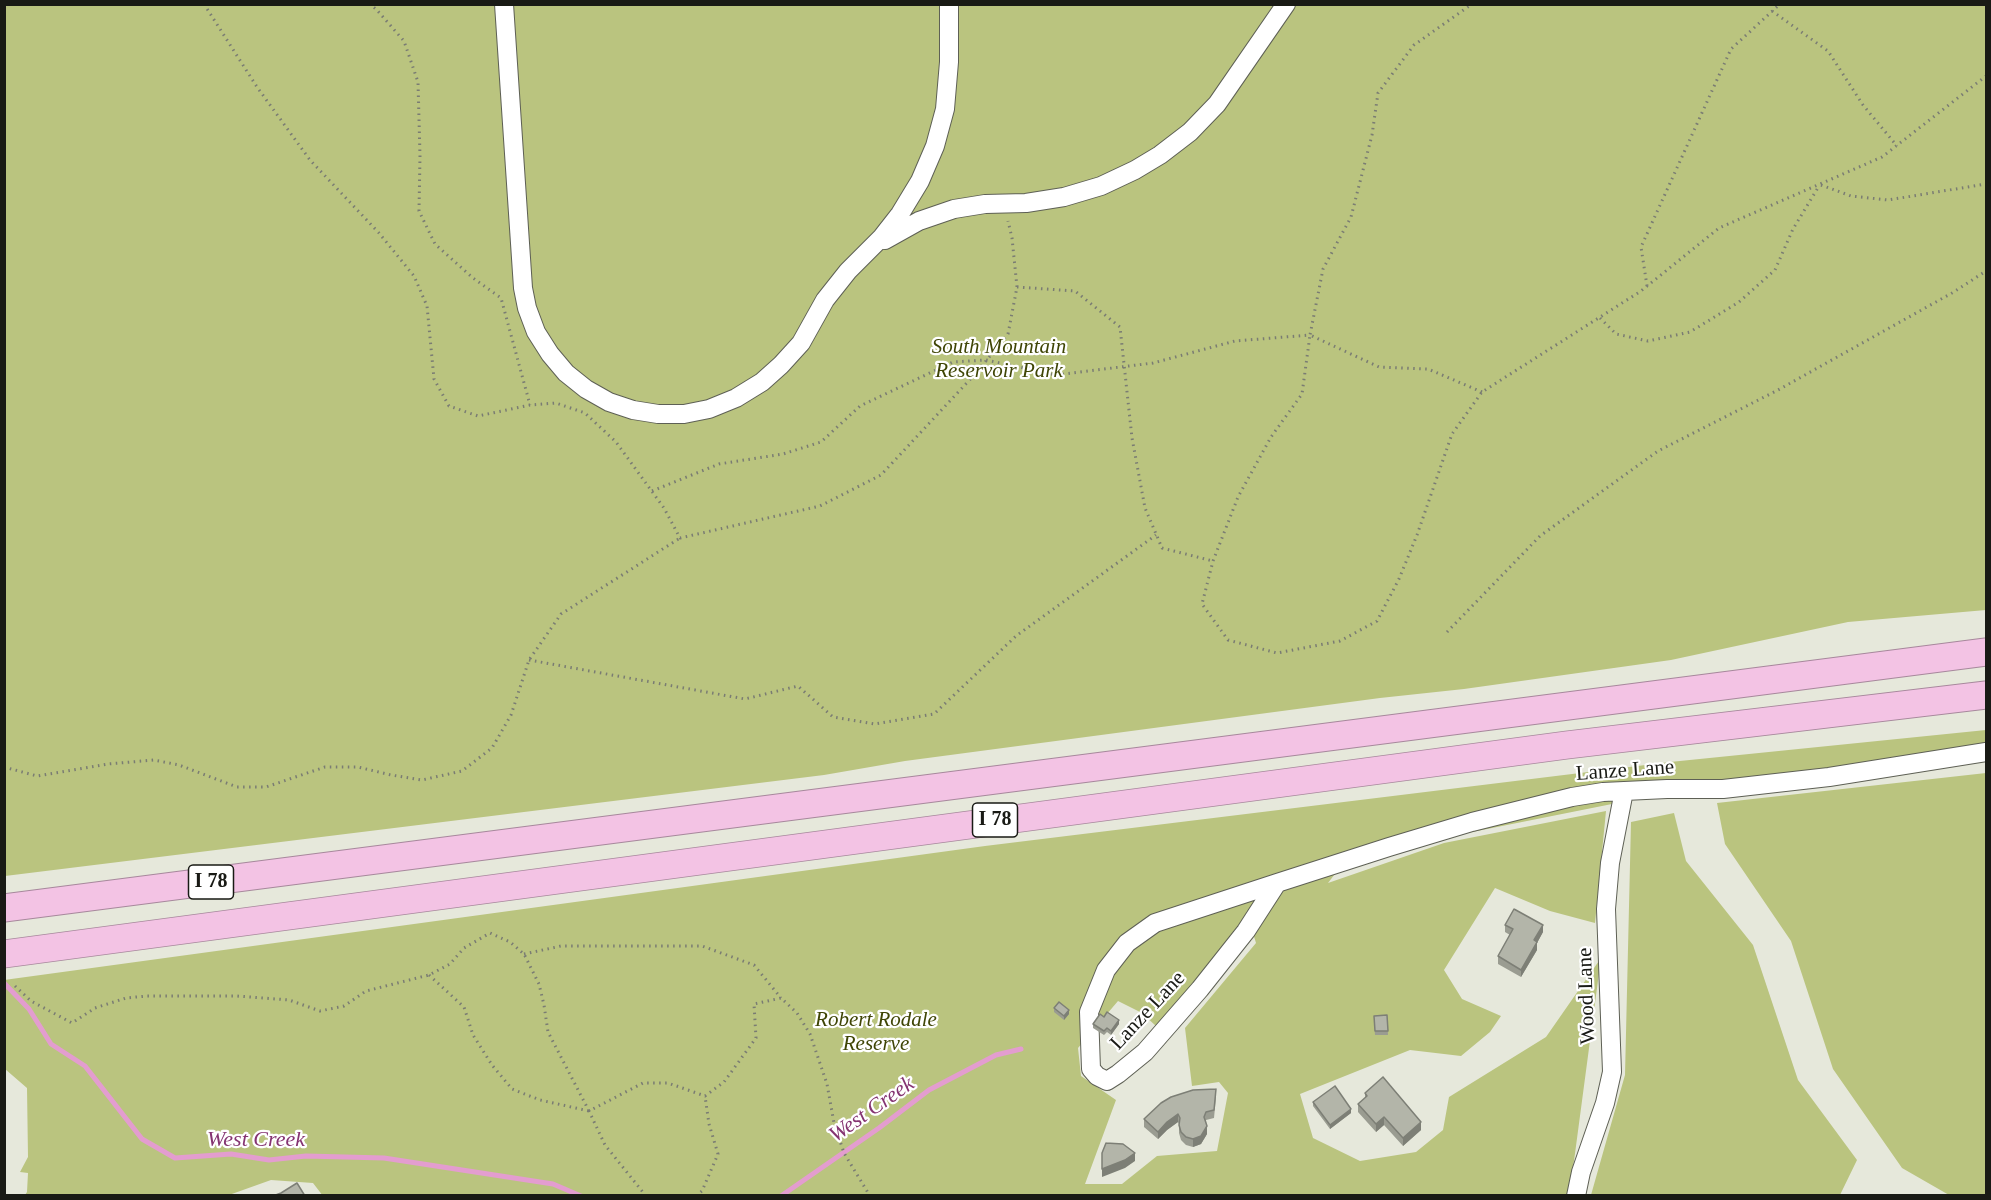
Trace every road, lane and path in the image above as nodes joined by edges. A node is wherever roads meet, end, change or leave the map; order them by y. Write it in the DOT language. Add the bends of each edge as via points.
graph roads {
  1 [pos="204,4"];
  2 [pos="369,4"];
  3 [pos="504,4"];
  4 [pos="949,4"];
  5 [pos="1286,4"];
  6 [pos="1472,4"];
  7 [pos="1780,4"];
  8 [pos="1772,11"];
  9 [pos="1986,76"];
  10 [pos="1897,146"];
  11 [pos="1820,184"];
  12 [pos="1986,184"];
  13 [pos="1004,204"];
  14 [pos="869,252"];
  15 [pos="1986,270"];
  16 [pos="1647,286"];
  17 [pos="1017,287"];
  18 [pos="1599,318"];
  19 [pos="1310,335"];
  20 [pos="986,360"];
  21 [pos="1125,366"];
  22 [pos="1482,392"];
  23 [pos="530,405"];
  24 [pos="652,491"];
  25 [pos="1156,535"];
  26 [pos="680,538"];
  27 [pos="1213,561"];
  28 [pos="1447,633"];
  29 [pos="1986,652"];
  30 [pos="529,660"];
  31 [pos="1986,695"];
  32 [pos="1986,752"];
  33 [pos="4,767"];
  34 [pos="1624,791"];
  35 [pos="1277,883"];
  36 [pos="4,908"];
  37 [pos="4,954"];
  38 [pos="524,954"];
  39 [pos="429,975"];
  40 [pos="15,986"];
  41 [pos="781,998"];
  42 [pos="705,1096"];
  43 [pos="589,1111"];
  44 [pos="646,1196"];
  45 [pos="696,1196"];
  46 [pos="870,1196"];
  47 [pos="1576,1196"];
  1 -- 23 [label="path" via="310,160 414,276 427,306 434,379 449,406 478,416"];
  2 -- 23 [label="path" via="404,41 418,82 418,211 435,244 501,298"];
  3 -- 14 [label="street" via="525,298 536,332 550,354 586,389 609,402 658,414 709,409 736,398 781,365 801,343 825,300"];
  4 -- 14 [label="street" via="945,109 935,146 900,214"];
  5 -- 13 [label="street" via="1216,104 1160,156 1091,189 1064,197"];
  6 -- 19 [label="path" via="1414,45 1378,93 1372,135 1351,217 1323,269"];
  7 -- 8 [label="path"];
  8 -- 10 [label="path" via="1828,51 1863,105"];
  8 -- 16 [label="path" via="1731,49 1698,120 1641,247"];
  9 -- 10 [label="path"];
  10 -- 11 [label="path" via="1882,157"];
  11 -- 12 [label="path" via="1851,196 1888,200"];
  11 -- 16 [label="path" via="1719,228"];
  11 -- 18 [label="path" via="1793,229 1775,270 1739,302 1690,332 1648,341 1616,334"];
  13 -- 14 [label="street" via="954,209 919,221"];
  13 -- 17 [label="path"];
  15 -- 28 [label="path" via="1778,390 1658,451 1540,536"];
  16 -- 18 [label="path"];
  17 -- 20 [label="path" via="1008,334"];
  17 -- 21 [label="path" via="1075,291 1120,327"];
  18 -- 22 [label="path"];
  19 -- 21 [label="path" via="1235,341 1153,363"];
  19 -- 22 [label="path" via="1379,367 1428,369"];
  19 -- 27 [label="path" via="1302,394 1271,437 1238,497"];
  20 -- 21 [label="path" via="1056,375"];
  20 -- 24 [label="path" via="953,362 900,386 860,406 821,442 783,454 719,464"];
  20 -- 26 [label="path" via="881,475 820,506"];
  21 -- 25 [label="path" via="1132,438 1145,508"];
  22 -- 27 [label="path" via="1452,434 1417,535 1377,621 1340,641 1277,653 1228,640 1202,604"];
  23 -- 24 [label="path" via="556,403 585,413 616,442"];
  24 -- 26 [label="path"];
  25 -- 27 [label="path" via="1162,548"];
  25 -- 30 [label="path" via="1016,636 934,714 875,724 833,717 798,686 745,699"];
  26 -- 30 [label="path" via="561,614"];
  29 -- 36 [label="highway, I 78"];
  30 -- 33 [label="path" via="511,715 492,748 462,771 422,780 358,767 325,767 266,787 237,787 154,759 37,776"];
  31 -- 37 [label="highway, I 78" via="1556,746"];
  32 -- 34 [label="street, Lanze Lane" via="1723,789"];
  34 -- 35 [label="street, Lanze Lane" via="1572,796 1472,822"];
  34 -- 47 [label="street, Wood Lane" via="1606,909 1612,1072"];
  35 -- 35 [label="street, Lanze Lane" via="1155,923 1127,943 1106,970 1089,1012 1091,1069 1097,1076 1107,1081 1145,1052 1246,931"];
  38 -- 39 [label="path" via="490,933"];
  38 -- 41 [label="path" via="561,946 702,946 754,965"];
  38 -- 43 [label="path" via="539,984 548,1032"];
  39 -- 40 [label="path" via="366,991 344,1006 320,1011 289,1000 147,996 94,1008 72,1023 31,1001"];
  39 -- 43 [label="path" via="464,1007 473,1035 512,1089"];
  41 -- 42 [label="path" via="754,1004 756,1038 724,1082"];
  41 -- 46 [label="path" via="797,1013 810,1034 844,1153"];
  42 -- 43 [label="path" via="668,1083 643,1083"];
  42 -- 45 [label="path" via="718,1154"];
  43 -- 44 [label="path" via="605,1145"];
}
